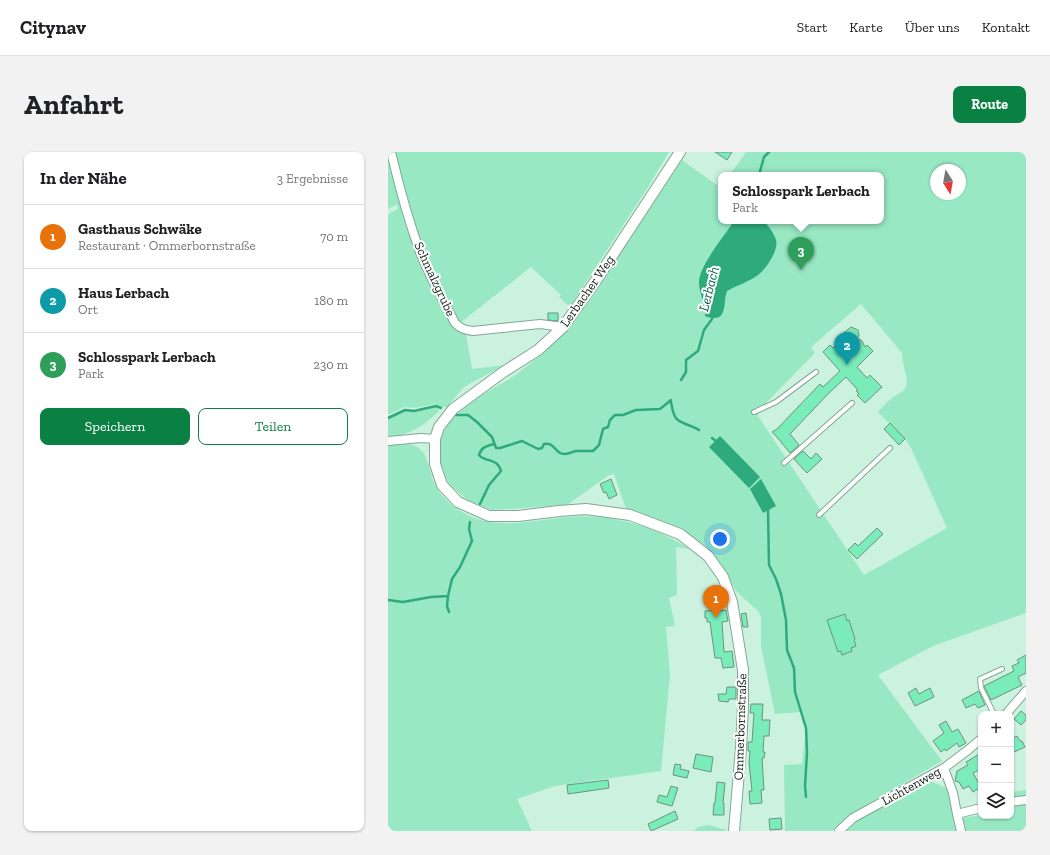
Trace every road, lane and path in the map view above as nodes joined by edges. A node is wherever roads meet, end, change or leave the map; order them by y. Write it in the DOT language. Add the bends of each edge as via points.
graph roads {
  1 [pos="391,152"];
  2 [pos="680,152"];
  3 [pos="563,327"];
  4 [pos="816,372"];
  5 [pos="852,403"];
  6 [pos="754,412"];
  7 [pos="435,439"];
  8 [pos="388,441"];
  9 [pos="890,448"];
  10 [pos="784,463"];
  11 [pos="819,515"];
  12 [pos="1002,669"];
  13 [pos="1026,691"];
  14 [pos="992,711"];
  15 [pos="1009,711"];
  16 [pos="978,741"];
  17 [pos="944,768"];
  18 [pos="1026,800"];
  19 [pos="1014,802"];
  20 [pos="978,809"];
  21 [pos="958,814"];
  22 [pos="734,831"];
  23 [pos="839,831"];
  24 [pos="961,831"];
  1 -- 3 [label="street, Schmalzgrube" via="405,208 420,252 455,323 464,330 473,331 540,324"];
  2 -- 3 [label="street, Lerbacher Weg"];
  3 -- 7 [label="street, Lerbacher Weg" via="538,350 453,409 439,427"];
  4 -- 6 [label="lane" via="776,402"];
  5 -- 10 [label="lane"];
  7 -- 8 [label="street"];
  7 -- 22 [label="street, Ommerbornstraße" via="434,464 442,485 458,502 489,516 518,516 586,509 630,515 680,534 708,556 723,577 732,602 743,670 741,748"];
  9 -- 11 [label="lane"];
  12 -- 14 [label="lane" via="980,679 981,688"];
  13 -- 15 [label="street"];
  16 -- 17 [label="street, Lichtenweg"];
  17 -- 21 [label="street"];
  17 -- 23 [label="street, Lichtenweg" via="853,818"];
  18 -- 19 [label="street"];
  20 -- 21 [label="street"];
  21 -- 24 [label="street"];
}
